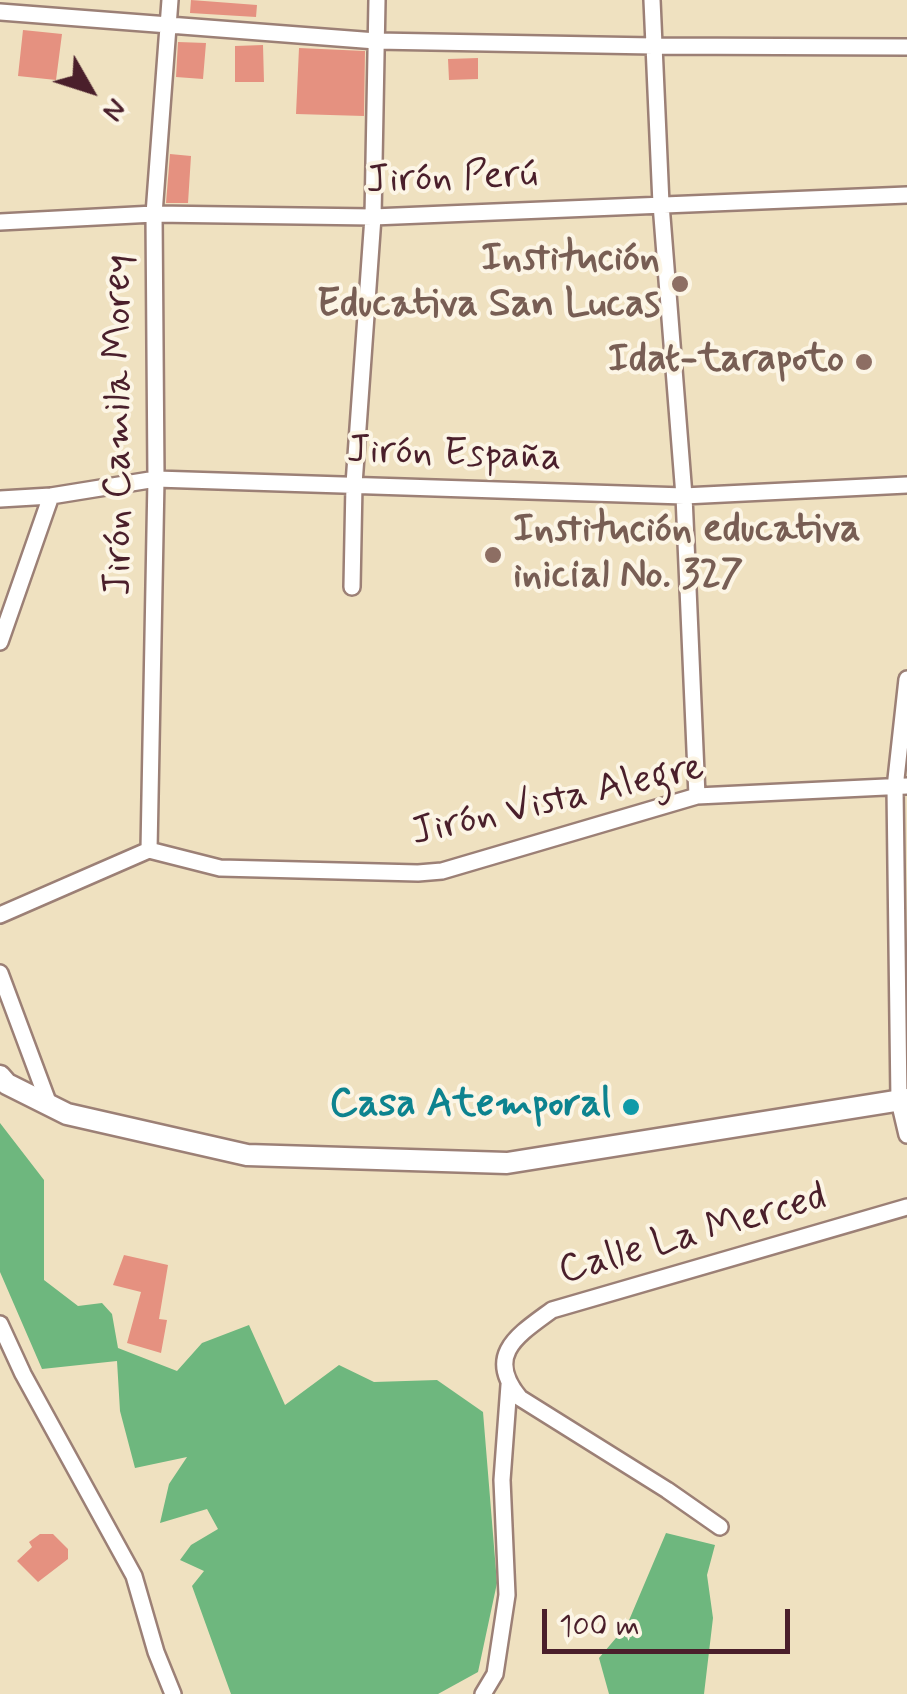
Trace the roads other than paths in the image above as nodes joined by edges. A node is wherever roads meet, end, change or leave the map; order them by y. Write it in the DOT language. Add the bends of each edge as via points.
graph roads {
  1 [pos="170,0"];
  2 [pos="376,0"];
  3 [pos="652,0"];
  4 [pos="0,12"];
  5 [pos="169,25"];
  6 [pos="376,41"];
  7 [pos="653,46"];
  8 [pos="907,47"];
  9 [pos="907,195"];
  10 [pos="661,204"];
  11 [pos="154,214"];
  12 [pos="372,217"];
  13 [pos="0,222"];
  14 [pos="156,478"];
  15 [pos="354,484"];
  16 [pos="907,485"];
  17 [pos="51,496"];
  18 [pos="684,496"];
  19 [pos="0,499"];
  20 [pos="352,588"];
  21 [pos="0,642"];
  22 [pos="907,679"];
  23 [pos="901,787"];
  24 [pos="697,796"];
  25 [pos="149,850"];
  26 [pos="0,915"];
  27 [pos="0,973"];
  28 [pos="0,1076"];
  29 [pos="903,1100"];
  30 [pos="50,1107"];
  31 [pos="907,1135"];
  32 [pos="907,1207"];
  33 [pos="0,1324"];
  34 [pos="509,1385"];
  35 [pos="720,1527"];
  36 [pos="173,1694"];
  37 [pos="483,1694"];
  1 -- 5 [label="street, Jirón Camila Morey"];
  2 -- 6 [label="street"];
  3 -- 7 [label="street"];
  4 -- 5 [label="street"];
  5 -- 6 [label="street"];
  5 -- 11 [label="street, Jirón Camila Morey"];
  6 -- 7 [label="street"];
  6 -- 12 [label="street"];
  7 -- 8 [label="street"];
  7 -- 10 [label="street"];
  9 -- 10 [label="street, Jirón Perú"];
  10 -- 12 [label="street, Jirón Perú"];
  10 -- 18 [label="street"];
  11 -- 12 [label="street, Jirón Perú"];
  11 -- 13 [label="street, Jirón Perú"];
  11 -- 14 [label="street, Jirón Camila Morey"];
  12 -- 15 [label="street"];
  14 -- 15 [label="street, Jirón España"];
  14 -- 17 [label="street, Jirón España"];
  14 -- 25 [label="street, Jirón Camila Morey"];
  15 -- 18 [label="street, Jirón España"];
  15 -- 20 [label="street"];
  16 -- 18 [label="street, Jirón España"];
  17 -- 19 [label="street, Jirón España"];
  17 -- 21 [label="street"];
  18 -- 24 [label="street"];
  22 -- 23 [label="street"];
  23 -- 24 [label="street, Jirón Vista Alegre"];
  23 -- 29 [label="street"];
  24 -- 25 [label="street, Jirón Vista Alegre" via="442,871 220,868"];
  25 -- 26 [label="street"];
  27 -- 30 [label="street"];
  28 -- 30 [label="main road"];
  29 -- 30 [label="main road" via="508,1163 248,1155"];
  29 -- 31 [label="street"];
  32 -- 34 [label="street, Calle La Merced" via="552,1310 508,1347"];
  33 -- 36 [label="street" via="134,1576"];
  34 -- 35 [label="street"];
  34 -- 37 [label="street" via="502,1480 507,1595 495,1674"];
}
